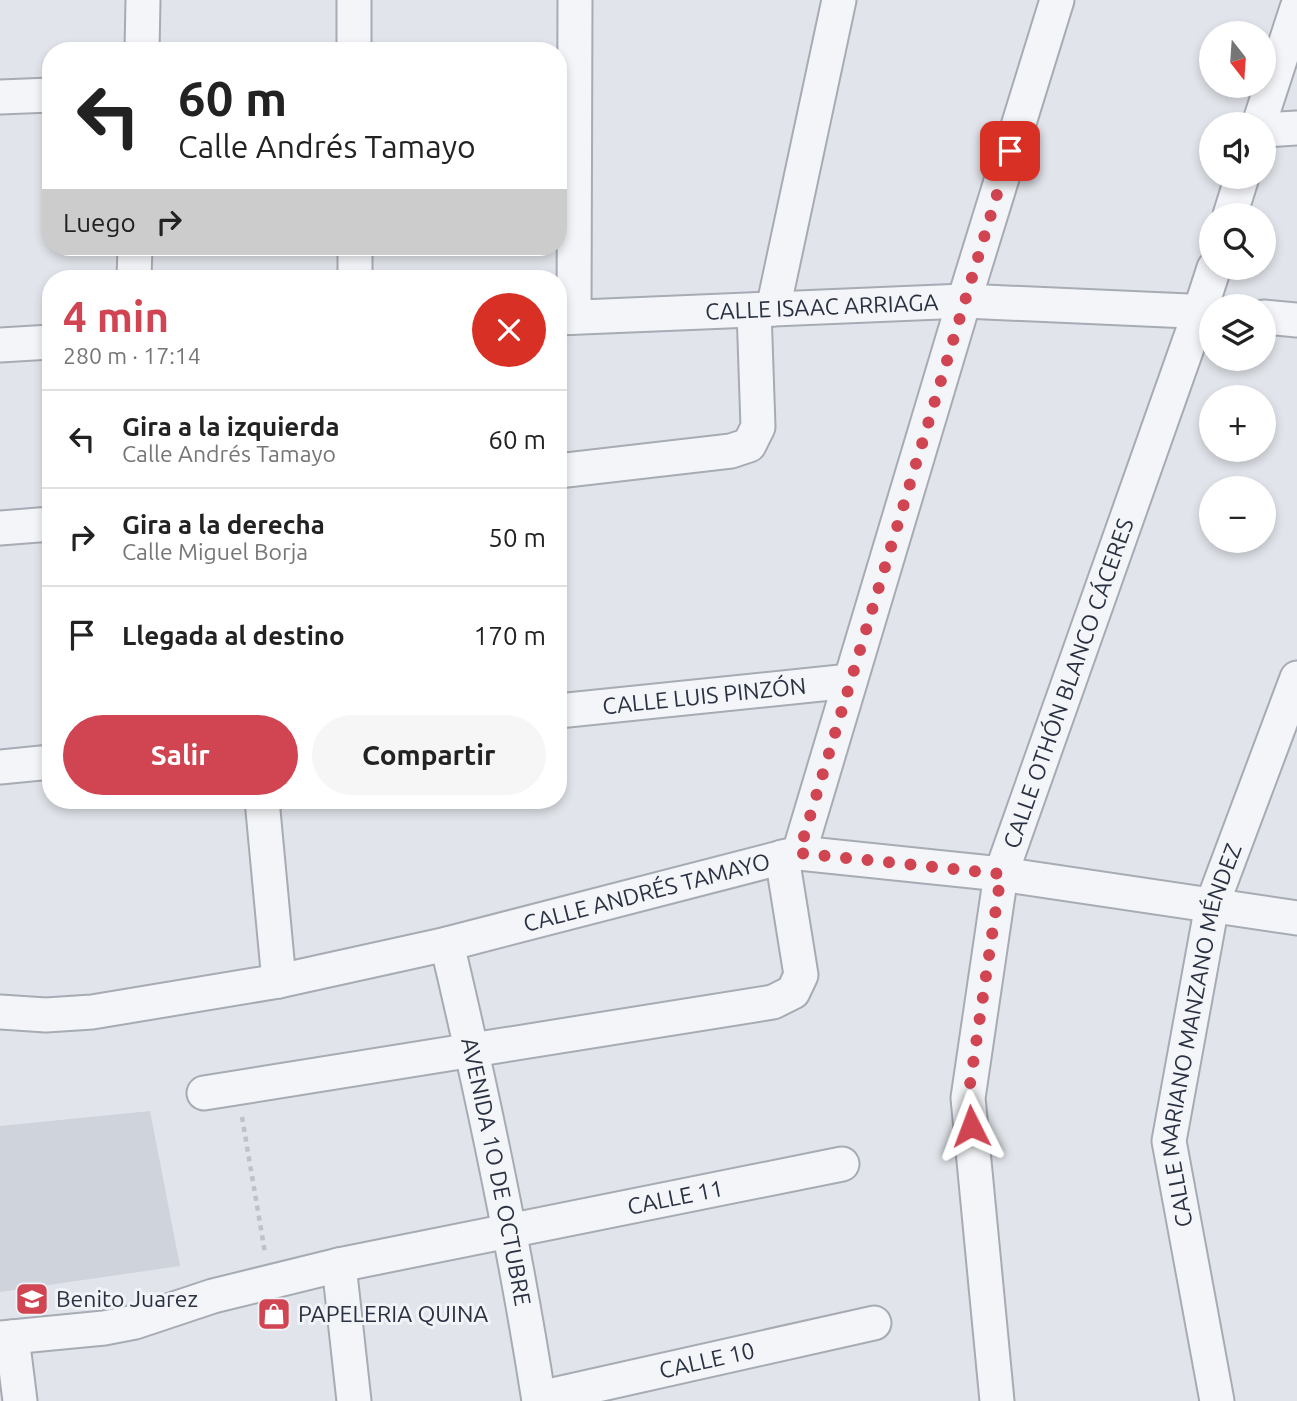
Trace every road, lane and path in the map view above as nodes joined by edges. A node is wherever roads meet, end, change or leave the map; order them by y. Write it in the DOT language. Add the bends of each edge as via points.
graph roads {
  1 [pos="143,0"];
  2 [pos="354,0"];
  3 [pos="575,0"];
  4 [pos="839,0"];
  5 [pos="1057,0"];
  6 [pos="1297,8"];
  7 [pos="142,42"];
  8 [pos="354,42"];
  9 [pos="567,73"];
  10 [pos="42,95"];
  11 [pos="0,97"];
  12 [pos="1263,112"];
  13 [pos="1297,128"];
  14 [pos="1276,129"];
  15 [pos="964,301"];
  16 [pos="763,310"];
  17 [pos="1199,312"];
  18 [pos="567,318"];
  19 [pos="1276,318"];
  20 [pos="1297,320"];
  21 [pos="1199,329"];
  22 [pos="42,343"];
  23 [pos="0,345"];
  24 [pos="567,470"];
  25 [pos="42,525"];
  26 [pos="0,528"];
  27 [pos="1297,678"];
  28 [pos="850,681"];
  29 [pos="567,710"];
  30 [pos="42,763"];
  31 [pos="0,767"];
  32 [pos="263,809"];
  33 [pos="790,855"];
  34 [pos="1001,874"];
  35 [pos="1212,905"];
  36 [pos="1297,918"];
  37 [pos="447,944"];
  38 [pos="279,981"];
  39 [pos="0,1012"];
  40 [pos="472,1051"];
  41 [pos="238,1088"];
  42 [pos="204,1093"];
  43 [pos="842,1164"];
  44 [pos="510,1231"];
  45 [pos="339,1265"];
  46 [pos="270,1282"];
  47 [pos="874,1323"];
  48 [pos="6,1337"];
  49 [pos="539,1399"];
  50 [pos="20,1401"];
  51 [pos="354,1401"];
  52 [pos="997,1401"];
  53 [pos="1217,1401"];
  1 -- 7 [label="street"];
  2 -- 8 [label="street"];
  3 -- 9 [label="street"];
  4 -- 16 [label="street"];
  5 -- 15 [label="street"];
  6 -- 12 [label="street"];
  10 -- 11 [label="street"];
  13 -- 14 [label="street"];
  15 -- 16 [label="street, CALLE ISAAC ARRIAGA"];
  15 -- 17 [label="street, CALLE ISAAC ARRIAGA"];
  15 -- 28 [label="street"];
  16 -- 18 [label="street, CALLE ISAAC ARRIAGA"];
  16 -- 24 [label="street" via="758,428 750,445"];
  19 -- 20 [label="street"];
  21 -- 34 [label="street, CALLE OTHÓN BLANCO CÁCERES"];
  22 -- 23 [label="street"];
  25 -- 26 [label="street"];
  27 -- 35 [label="street, CALLE MARIANO MANZANO MÉNDEZ"];
  28 -- 29 [label="street, CALLE LUIS PINZÓN"];
  28 -- 33 [label="street"];
  30 -- 31 [label="street"];
  32 -- 38 [label="street"];
  33 -- 34 [label="street, CALLE ANDRÉS TAMAYO"];
  33 -- 37 [label="street, CALLE ANDRÉS TAMAYO"];
  33 -- 40 [label="street" via="801,975 793,992 773,1002"];
  34 -- 35 [label="street, CALLE ANDRÉS TAMAYO"];
  34 -- 52 [label="street, CALLE OTHÓN BLANCO CÁCERES" via="968,1098"];
  35 -- 36 [label="street, CALLE ANDRÉS TAMAYO"];
  35 -- 53 [label="street, CALLE MARIANO MANZANO MÉNDEZ" via="1169,1141"];
  37 -- 38 [label="street, CALLE ANDRÉS TAMAYO"];
  37 -- 40 [label="street, AVENIDA 1O DE OCTUBRE"];
  38 -- 39 [label="street, CALLE ANDRÉS TAMAYO" via="92,1012"];
  40 -- 41 [label="street"];
  40 -- 44 [label="street, AVENIDA 1O DE OCTUBRE"];
  41 -- 42 [label="street"];
  41 -- 46 [label="path"];
  43 -- 44 [label="street, CALLE 11"];
  44 -- 45 [label="street, CALLE 11"];
  44 -- 49 [label="street, AVENIDA 1O DE OCTUBRE"];
  45 -- 46 [label="street, CALLE 11"];
  45 -- 51 [label="street"];
  46 -- 48 [label="street, CALLE 11" via="135,1322"];
  47 -- 49 [label="street, CALLE 10"];
  48 -- 50 [label="street"];
}
